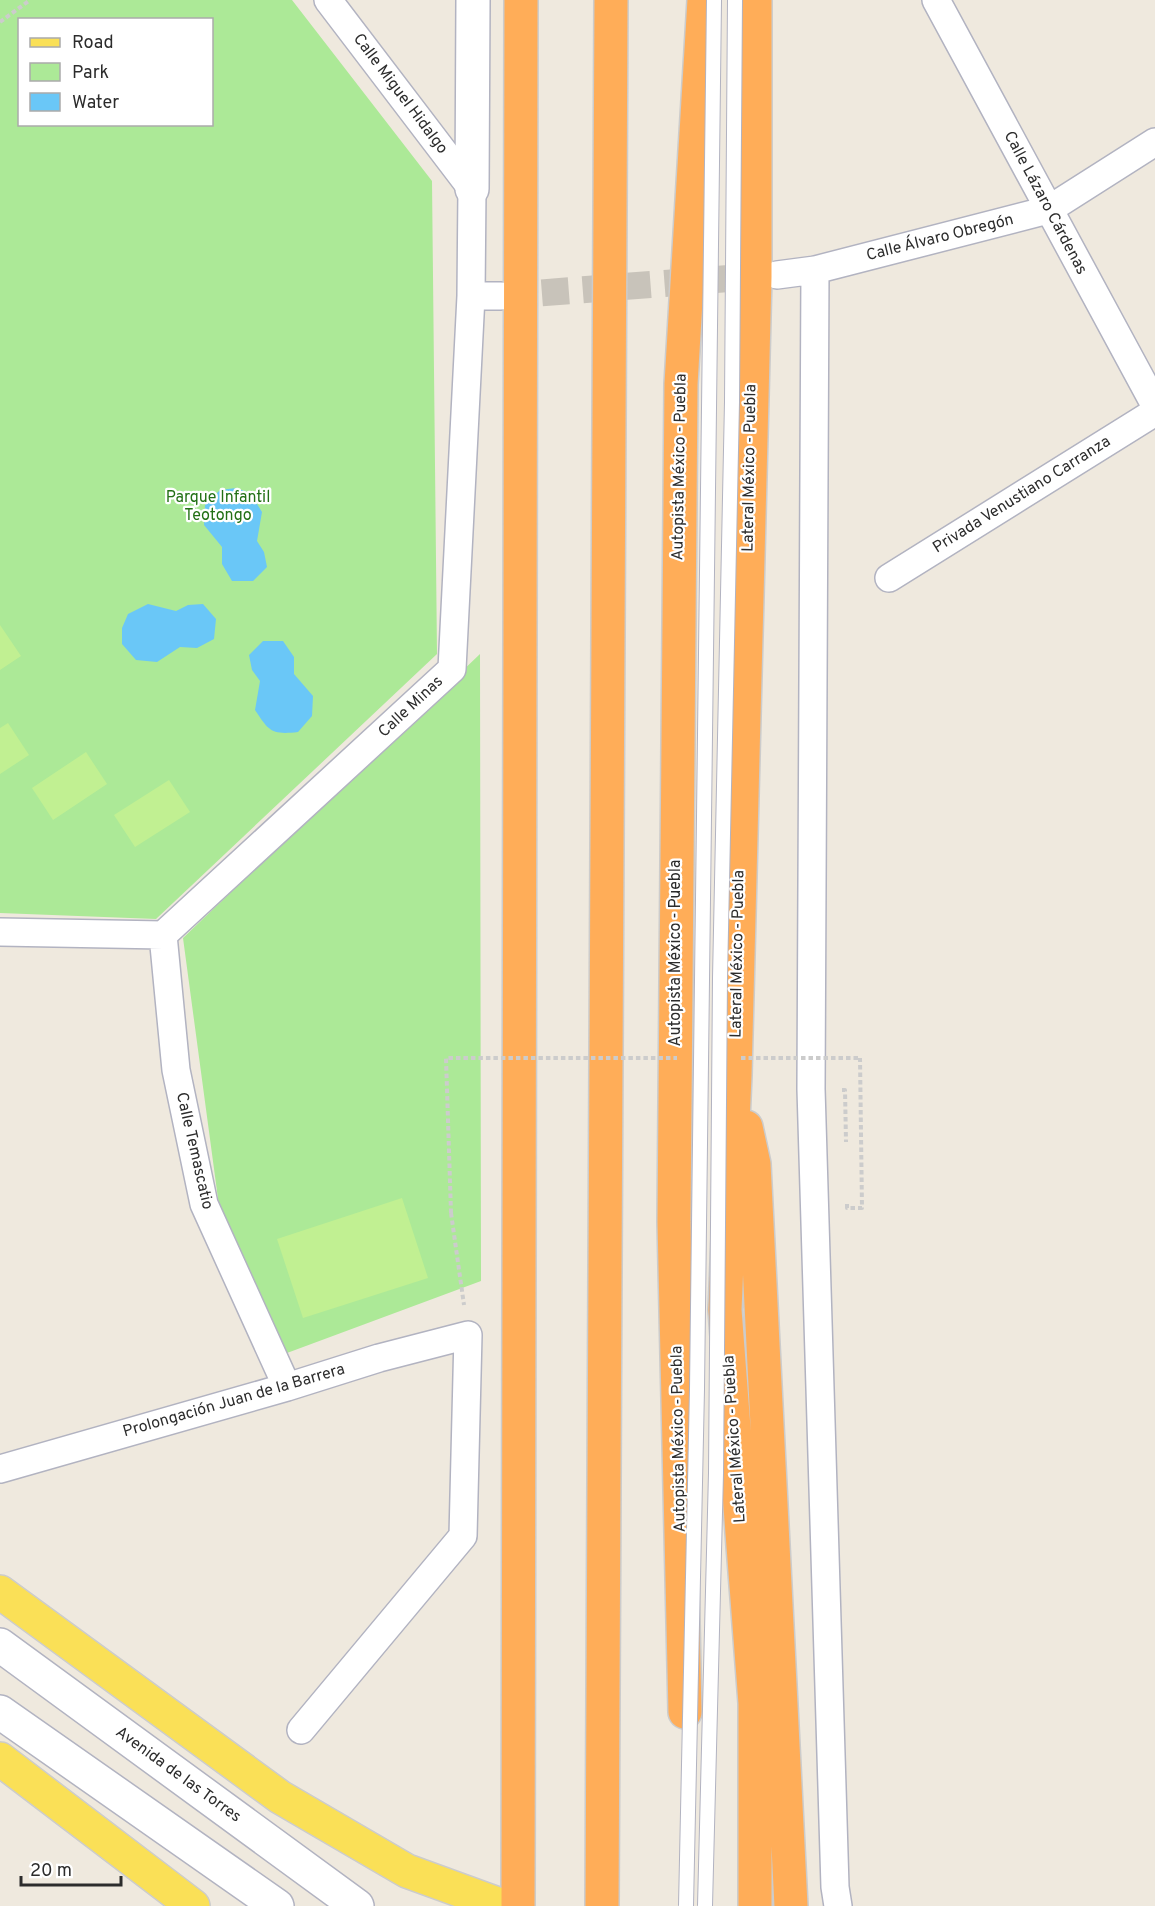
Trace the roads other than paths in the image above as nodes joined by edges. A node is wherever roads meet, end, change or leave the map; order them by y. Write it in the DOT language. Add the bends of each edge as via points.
graph roads {
  1 [pos="328,0"];
  2 [pos="473,0"];
  3 [pos="521,0"];
  4 [pos="611,0"];
  5 [pos="704,0"];
  6 [pos="714,0"];
  7 [pos="735,0"];
  8 [pos="755,0"];
  9 [pos="936,0"];
  10 [pos="1155,142"];
  11 [pos="472,189"];
  12 [pos="1048,210"];
  13 [pos="815,270"];
  14 [pos="777,275"];
  15 [pos="471,296"];
  16 [pos="501,296"];
  17 [pos="1155,405"];
  18 [pos="1155,412"];
  19 [pos="889,578"];
  20 [pos="0,932"];
  21 [pos="163,935"];
  22 [pos="733,1067"];
  23 [pos="287,1387"];
  24 [pos="0,1469"];
  25 [pos="0,1592"];
  26 [pos="0,1645"];
  27 [pos="0,1712"];
  28 [pos="301,1730"];
  29 [pos="0,1760"];
  30 [pos="193,1906"];
  31 [pos="277,1906"];
  32 [pos="357,1906"];
  33 [pos="503,1906"];
  34 [pos="518,1906"];
  35 [pos="602,1906"];
  36 [pos="688,1906"];
  37 [pos="705,1906"];
  38 [pos="755,1906"];
  39 [pos="791,1906"];
  40 [pos="838,1906"];
  1 -- 11 [label="street, Calle Miguel Hidalgo"];
  2 -- 11 [label="main road"];
  3 -- 34 [label="highway"];
  4 -- 35 [label="highway"];
  5 -- 36 [label="highway, Autopista México - Puebla" via="680,420 674,1222"];
  6 -- 36 [label="lane, bridge"];
  7 -- 37 [label="lane, bridge" via="716,1473"];
  8 -- 22 [label="highway, Lateral México - Puebla" via="755,277"];
  9 -- 12 [label="street, Calle Lázaro Cárdenas"];
  10 -- 12 [label="street, Calle Álvaro Obregón"];
  11 -- 15 [label="street, Calle Minas"];
  12 -- 13 [label="street, Calle Álvaro Obregón"];
  12 -- 17 [label="street, Calle Lázaro Cárdenas"];
  13 -- 14 [label="street, Calle Álvaro Obregón"];
  13 -- 40 [label="street" via="811,1089"];
  15 -- 16 [label="street"];
  15 -- 21 [label="street, Calle Minas" via="452,669"];
  18 -- 19 [label="street, Privada Venustiano Carranza"];
  20 -- 21 [label="street"];
  21 -- 23 [label="street, Calle Temascatio" via="176,1070 204,1204"];
  22 -- 38 [label="highway, Lateral México - Puebla" via="725,1310 755,1702"];
  22 -- 39 [label="highway" via="754,1164"];
  23 -- 24 [label="street, Prolongación Juan de la Barrera"];
  23 -- 28 [label="street, Prolongación Juan de la Barrera" via="468,1335 463,1536"];
  25 -- 33 [label="main road" via="280,1797 407,1871"];
  26 -- 32 [label="main road, Avenida de las Torres"];
  27 -- 31 [label="main road"];
  29 -- 30 [label="main road"];
}
